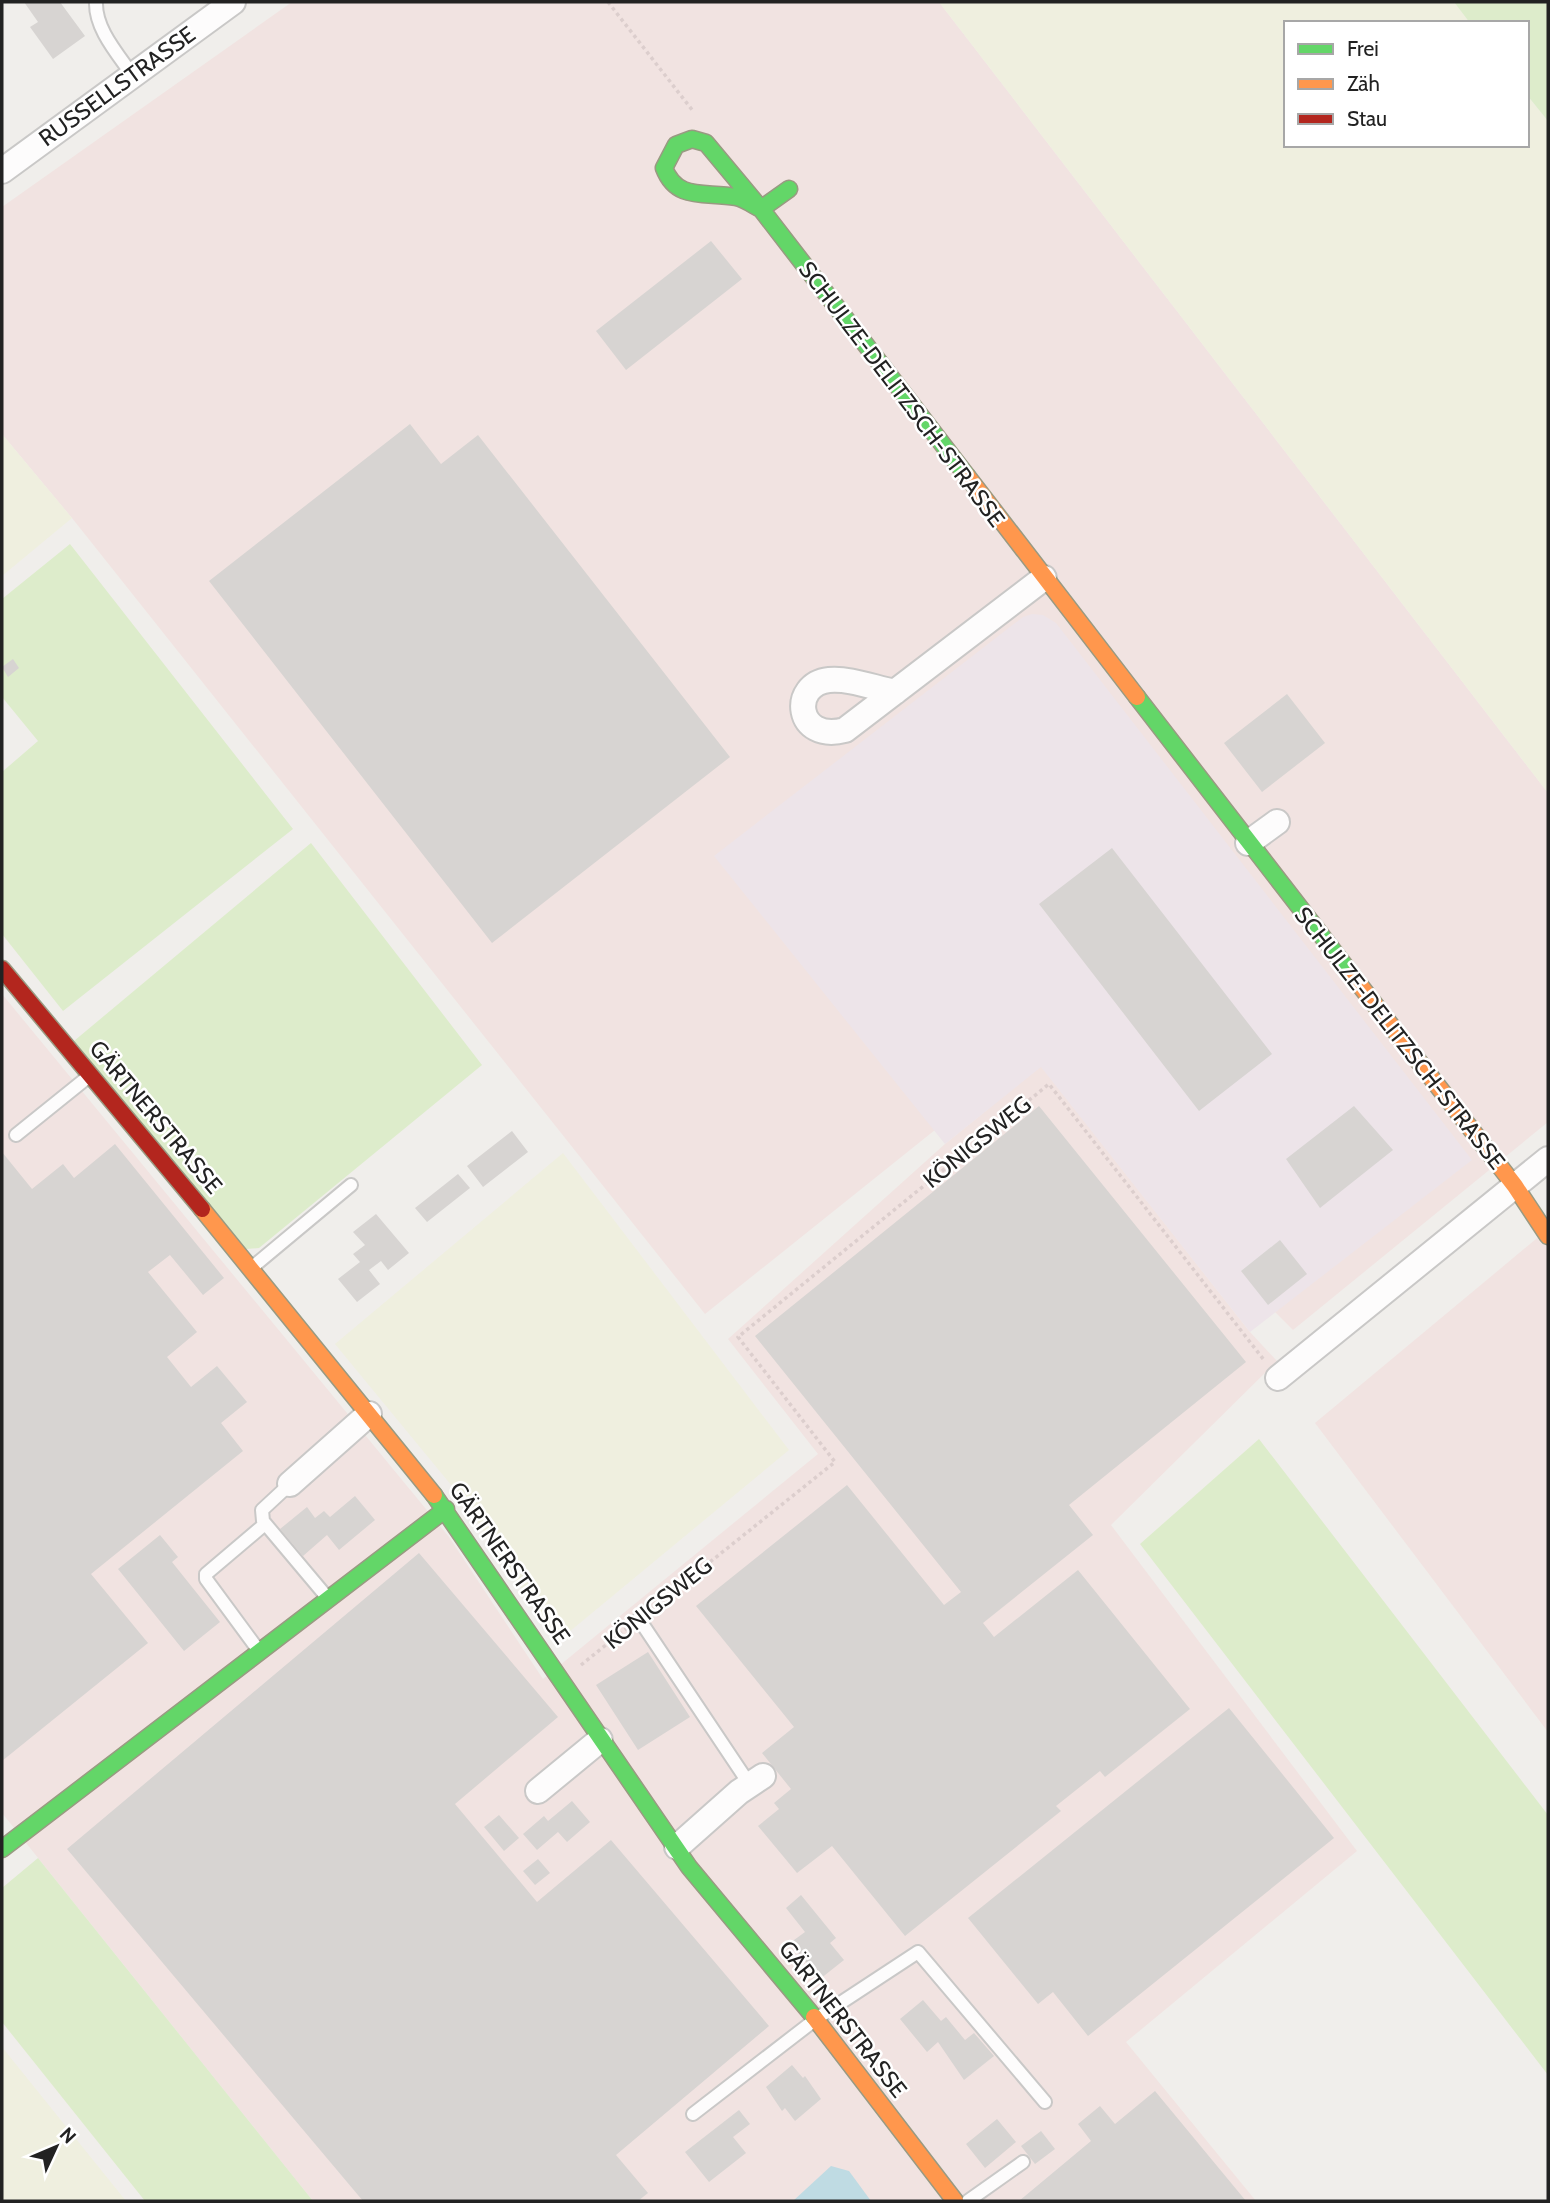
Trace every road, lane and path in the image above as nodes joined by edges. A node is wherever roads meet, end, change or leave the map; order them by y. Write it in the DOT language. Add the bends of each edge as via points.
graph roads {
  1 [pos="96,2"];
  2 [pos="233,2"];
  3 [pos="608,2"];
  4 [pos="132,76"];
  5 [pos="699,119"];
  6 [pos="4,165"];
  7 [pos="789,189"];
  8 [pos="761,209"];
  9 [pos="1044,578"];
  10 [pos="894,692"];
  11 [pos="1277,822"];
  12 [pos="1248,843"];
  13 [pos="2,969"];
  14 [pos="91,1075"];
  15 [pos="16,1135"];
  16 [pos="1548,1159"];
  17 [pos="351,1185"];
  18 [pos="1515,1186"];
  19 [pos="1548,1236"];
  20 [pos="252,1268"];
  21 [pos="1278,1378"];
  22 [pos="369,1414"];
  23 [pos="290,1484"];
  24 [pos="446,1509"];
  25 [pos="265,1524"];
  26 [pos="329,1599"];
  27 [pos="639,1619"];
  28 [pos="259,1652"];
  29 [pos="564,1679"];
  30 [pos="600,1740"];
  31 [pos="757,1780"];
  32 [pos="538,1791"];
  33 [pos="677,1847"];
  34 [pos="2,1849"];
  35 [pos="816,2019"];
  36 [pos="1045,2102"];
  37 [pos="694,2114"];
  38 [pos="1023,2162"];
  39 [pos="955,2201"];
  40 [pos="968,2201"];
  1 -- 4 [label="lane" via="102,29"];
  2 -- 4 [label="street, RUSSELLSTRASSE"];
  3 -- 5 [label="path"];
  4 -- 6 [label="street, RUSSELLSTRASSE"];
  7 -- 8 [label="street"];
  8 -- 8 [label="street, SCHULZE-DELITZSCH-STRASSE" via="706,143 692,139 676,145 667,156 667,181 680,192 738,198"];
  8 -- 9 [label="street, SCHULZE-DELITZSCH-STRASSE"];
  9 -- 10 [label="street"];
  9 -- 12 [label="street, SCHULZE-DELITZSCH-STRASSE"];
  11 -- 12 [label="street"];
  12 -- 18 [label="street, SCHULZE-DELITZSCH-STRASSE"];
  13 -- 14 [label="street, GÄRTNERSTRASSE"];
  14 -- 15 [label="lane"];
  14 -- 20 [label="street, GÄRTNERSTRASSE"];
  16 -- 18 [label="street"];
  17 -- 20 [label="lane"];
  18 -- 19 [label="street, SCHULZE-DELITZSCH-STRASSE"];
  18 -- 21 [label="street"];
  20 -- 22 [label="street, GÄRTNERSTRASSE"];
  21 -- 27 [label="path, KÖNIGSWEG" via="1048,1084 738,1337 835,1462"];
  22 -- 23 [label="street"];
  22 -- 24 [label="street, GÄRTNERSTRASSE"];
  23 -- 25 [label="lane" via="262,1510"];
  24 -- 26 [label="street"];
  24 -- 29 [label="street, GÄRTNERSTRASSE"];
  25 -- 26 [label="lane"];
  25 -- 28 [label="lane" via="206,1574"];
  26 -- 28 [label="street"];
  27 -- 29 [label="path, KÖNIGSWEG"];
  27 -- 31 [label="lane"];
  28 -- 34 [label="street"];
  29 -- 30 [label="street, GÄRTNERSTRASSE"];
  30 -- 32 [label="street"];
  30 -- 33 [label="street, GÄRTNERSTRASSE"];
  31 -- 33 [label="street"];
  33 -- 35 [label="street, GÄRTNERSTRASSE"];
  35 -- 36 [label="lane" via="918,1952"];
  35 -- 37 [label="lane"];
  35 -- 39 [label="street, GÄRTNERSTRASSE"];
  38 -- 40 [label="lane"];
}
